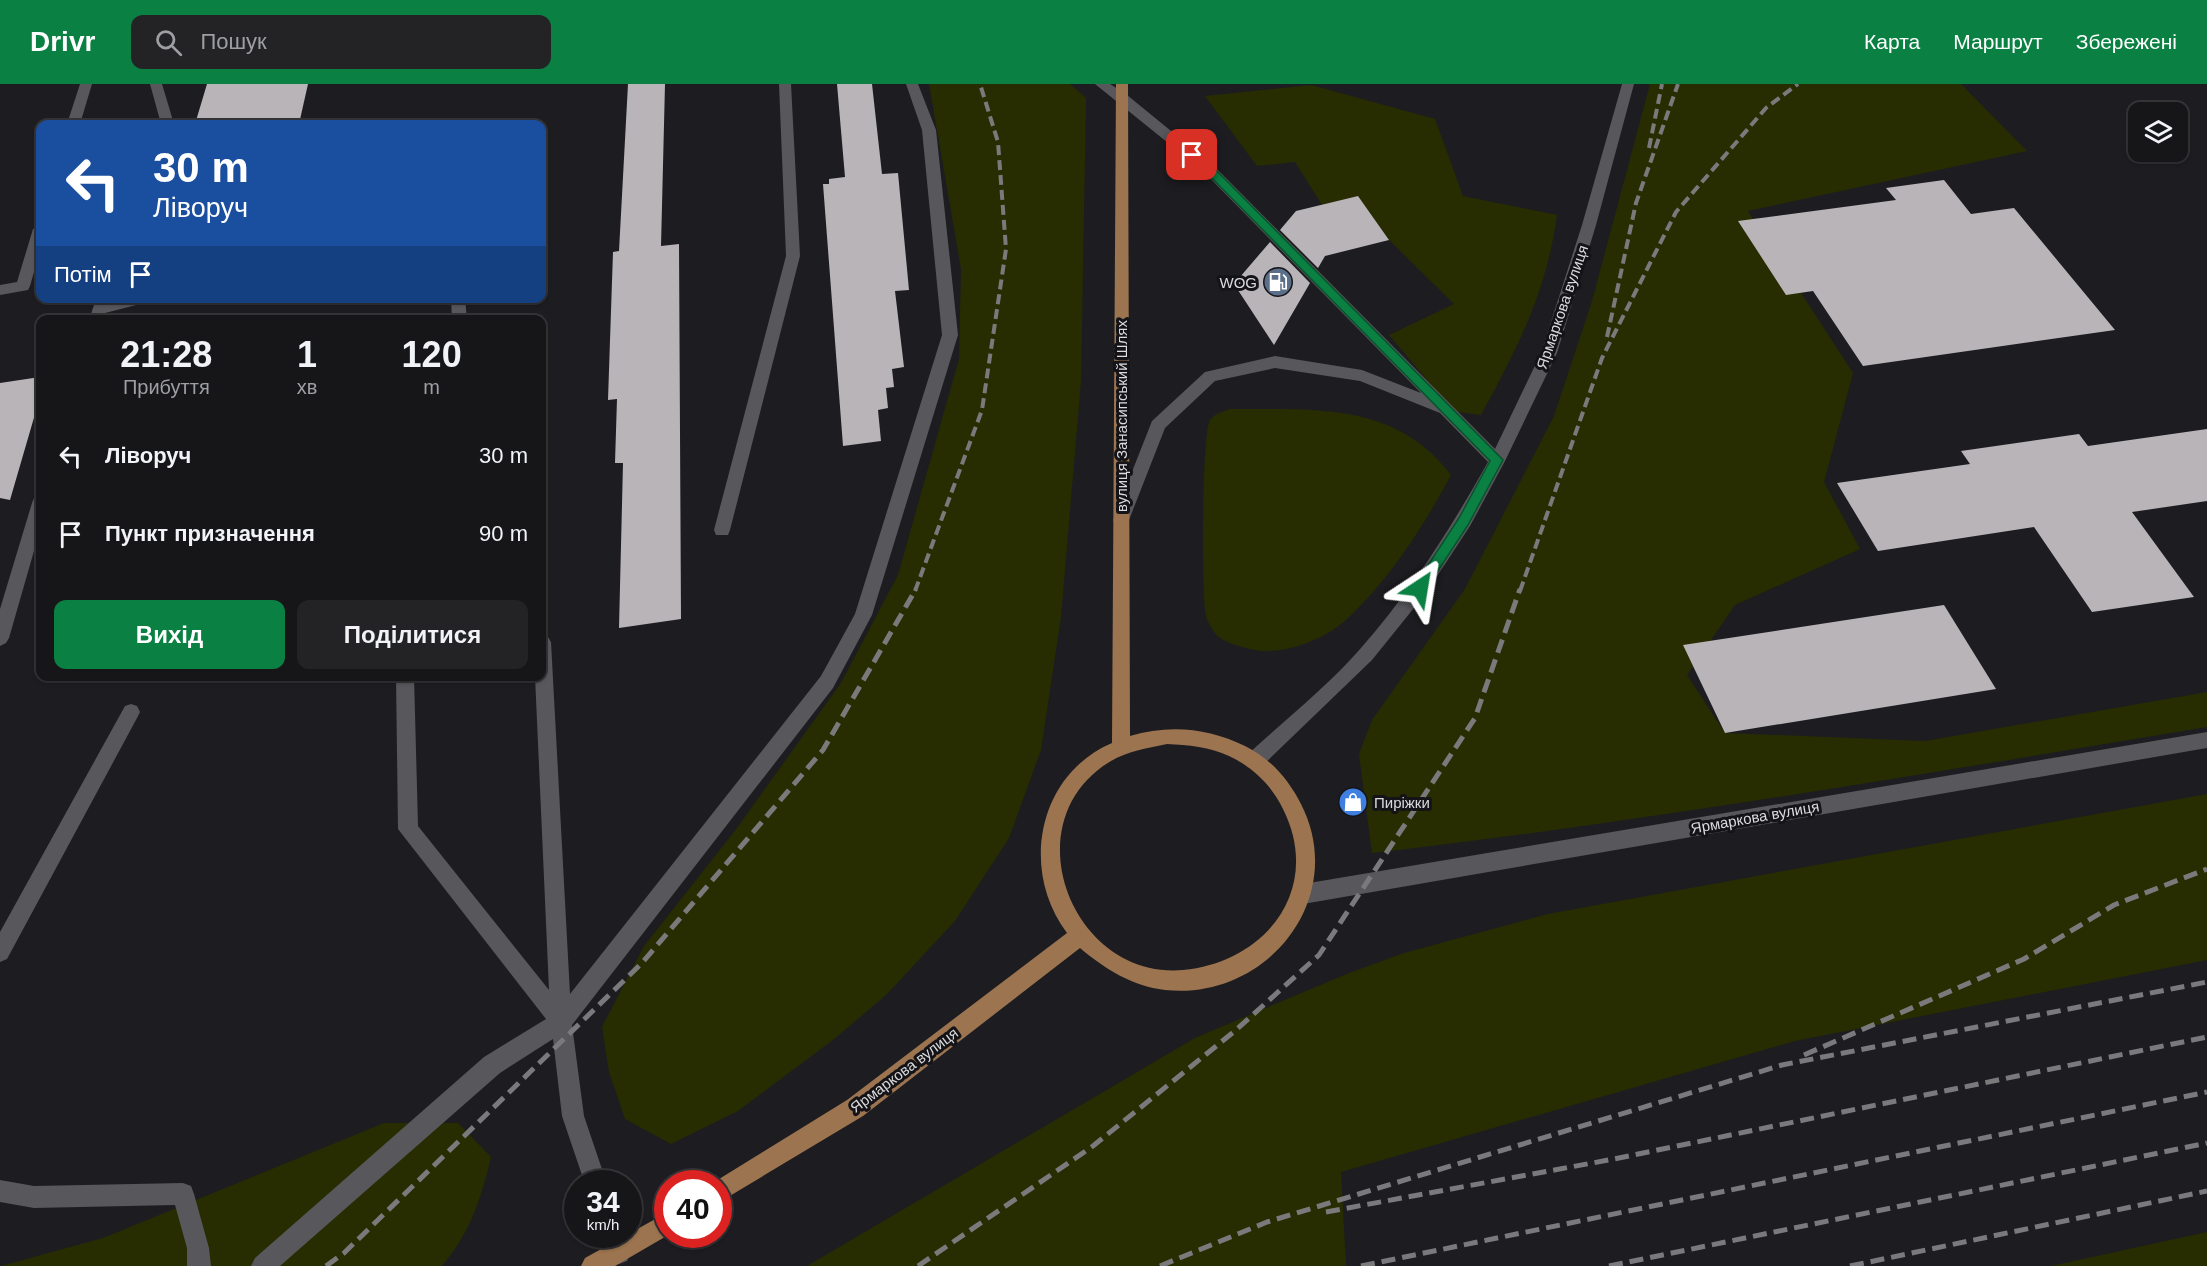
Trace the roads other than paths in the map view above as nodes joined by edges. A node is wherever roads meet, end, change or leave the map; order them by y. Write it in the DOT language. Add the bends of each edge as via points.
graph roads {
  1 [pos="86,84"];
  2 [pos="156,84"];
  3 [pos="785,84"];
  4 [pos="912,84"];
  5 [pos="1101,84"];
  6 [pos="1628,84"];
  7 [pos="1122,91"];
  8 [pos="74,120"];
  9 [pos="167,120"];
  10 [pos="36,242"];
  11 [pos="0,290"];
  12 [pos="123,303"];
  13 [pos="100,309"];
  14 [pos="1444,410"];
  15 [pos="1497,460"];
  16 [pos="36,516"];
  17 [pos="1120,522"];
  18 [pos="723,530"];
  19 [pos="0,638"];
  20 [pos="405,681"];
  21 [pos="544,681"];
  22 [pos="131,712"];
  23 [pos="2207,740"];
  24 [pos="1121,747"];
  25 [pos="1254,761"];
  26 [pos="1303,894"];
  27 [pos="1080,936"];
  28 [pos="0,952"];
  29 [pos="561,1022"];
  30 [pos="591,1170"];
  31 [pos="732,1183"];
  32 [pos="0,1191"];
  33 [pos="612,1248"];
  34 [pos="199,1266"];
  35 [pos="263,1266"];
  36 [pos="593,1266"];
  1 -- 8 [label="street"];
  2 -- 9 [label="street"];
  3 -- 18 [label="street" via="794,256"];
  4 -- 29 [label="street" via="929,130 950,335 863,615 827,682"];
  5 -- 7 [label="street"];
  6 -- 15 [label="street, Ярмаркова вулиця" via="1549,353"];
  7 -- 14 [label="street" via="1209,169"];
  7 -- 17 [label="main road, вулиця Занасипський Шлях"];
  10 -- 11 [label="street" via="23,286"];
  12 -- 13 [label="street"];
  14 -- 15 [label="street"];
  14 -- 17 [label="street" via="1362,376 1275,362 1210,376 1158,425"];
  15 -- 25 [label="street, Ярмаркова вулиця" via="1464,521 1420,588 1366,655"];
  16 -- 19 [label="street"];
  17 -- 24 [label="main road, вулиця Занасипський Шлях"];
  20 -- 29 [label="street" via="408,829"];
  21 -- 29 [label="street"];
  22 -- 28 [label="street"];
  23 -- 26 [label="street, Ярмаркова вулиця"];
  24 -- 25 [label="main road" via="1167,736 1197,738 1227,746"];
  24 -- 27 [label="main road" via="1088,767 1069,788 1055,813 1048,841 1048,870 1056,898"];
  25 -- 26 [label="main road" via="1277,781 1294,806 1305,834 1308,863"];
  26 -- 27 [label="main road" via="1290,921 1270,946 1244,965 1214,976 1182,981 1150,977 1119,966"];
  27 -- 31 [label="main road, Ярмаркова вулиця" via="855,1108"];
  29 -- 30 [label="street" via="573,1116"];
  29 -- 35 [label="street" via="492,1065"];
  32 -- 34 [label="street" via="34,1197 183,1194"];
  33 -- 36 [label="main road"];
}
